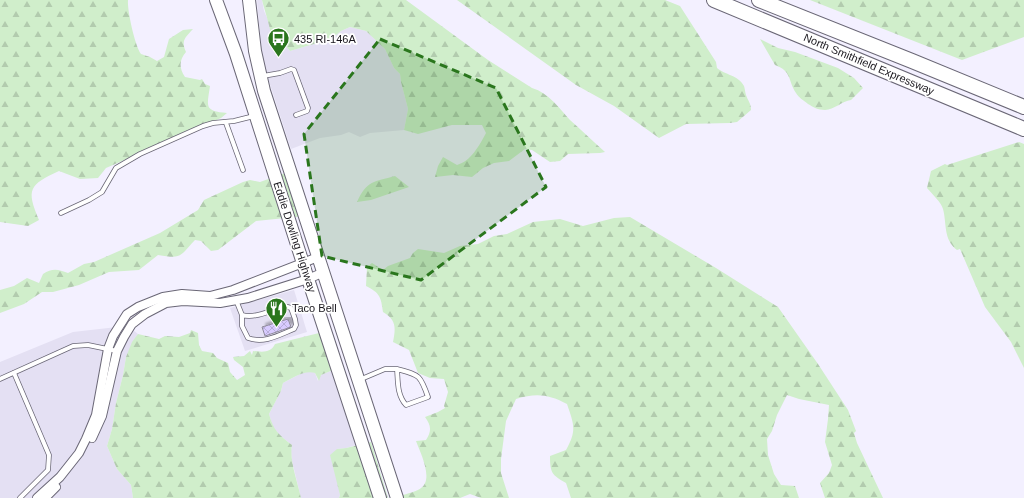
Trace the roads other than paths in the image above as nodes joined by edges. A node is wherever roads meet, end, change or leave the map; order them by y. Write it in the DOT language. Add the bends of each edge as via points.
graph roads {
  1 [pos="216,0"];
  2 [pos="250,0"];
  3 [pos="714,0"];
  4 [pos="759,0"];
  5 [pos="260,76"];
  6 [pos="1024,107"];
  7 [pos="256,115"];
  8 [pos="296,115"];
  9 [pos="226,123"];
  10 [pos="1024,128"];
  11 [pos="242,170"];
  12 [pos="61,213"];
  13 [pos="318,257"];
  14 [pos="303,263"];
  15 [pos="324,272"];
  16 [pos="308,279"];
  17 [pos="233,290"];
  18 [pos="236,300"];
  19 [pos="242,315"];
  20 [pos="108,349"];
  21 [pos="117,351"];
  22 [pos="396,369"];
  23 [pos="14,373"];
  24 [pos="0,379"];
  25 [pos="359,380"];
  26 [pos="20,498"];
  27 [pos="37,498"];
  28 [pos="45,498"];
  29 [pos="380,498"];
  30 [pos="397,498"];
  1 -- 7 [label="main road, Eddie Dowling Highway"];
  2 -- 5 [label="main road, Eddie Dowling Highway"];
  3 -- 10 [label="highway, North Smithfield Expressway"];
  4 -- 6 [label="highway, North Smithfield Expressway"];
  5 -- 8 [label="lane" via="280,73 290,68 294,70 308,108 307,111"];
  5 -- 13 [label="main road, Eddie Dowling Highway"];
  7 -- 9 [label="lane"];
  7 -- 14 [label="main road, Eddie Dowling Highway"];
  9 -- 11 [label="lane"];
  9 -- 12 [label="lane" via="203,126 140,154 116,168 102,192"];
  13 -- 14 [label="street"];
  13 -- 15 [label="main road, Eddie Dowling Highway"];
  14 -- 16 [label="main road, Eddie Dowling Highway"];
  14 -- 17 [label="street"];
  15 -- 16 [label="street"];
  15 -- 25 [label="main road, Eddie Dowling Highway"];
  16 -- 18 [label="street"];
  16 -- 29 [label="main road, Eddie Dowling Highway"];
  17 -- 18 [label="street"];
  17 -- 20 [label="street" via="210,296 182,294 163,297 138,306 127,314"];
  18 -- 19 [label="lane"];
  18 -- 21 [label="street" via="220,303 166,303 144,314 132,324"];
  19 -- 19 [label="lane" via="253,316 284,306 291,308 296,325 294,329 264,340 254,340 248,338 242,326"];
  20 -- 21 [label="lane"];
  20 -- 23 [label="lane" via="88,345 73,346"];
  20 -- 27 [label="street" via="96,415 86,439 60,478"];
  21 -- 28 [label="street" via="102,416 85,453 64,480"];
  22 -- 22 [label="lane" via="416,374 422,381 428,397 406,405 401,400"];
  22 -- 25 [label="lane" via="385,369"];
  23 -- 24 [label="lane"];
  23 -- 26 [label="lane" via="49,455 48,470"];
  25 -- 30 [label="main road, Eddie Dowling Highway"];
}
